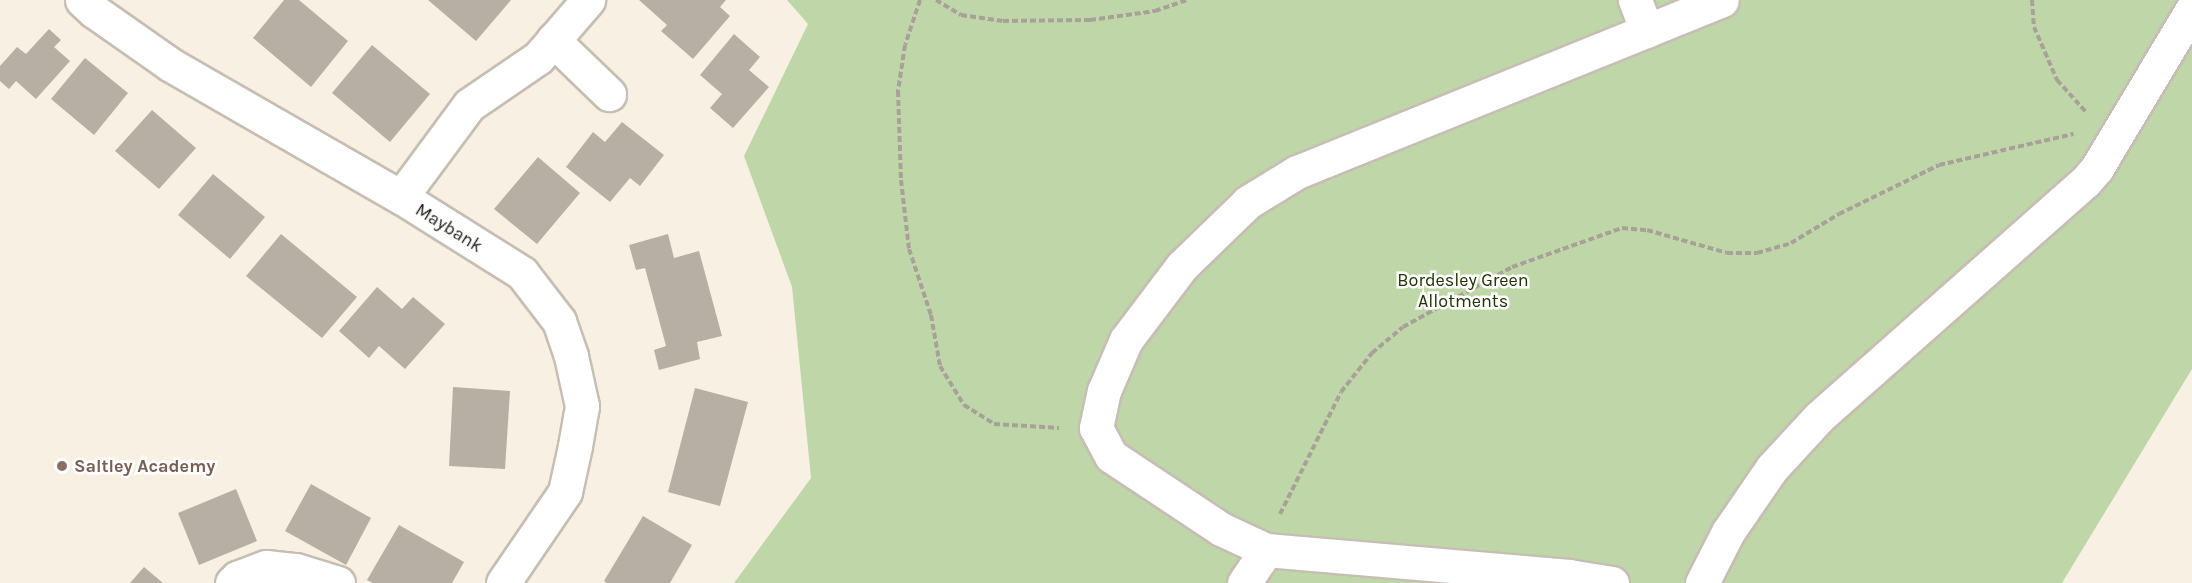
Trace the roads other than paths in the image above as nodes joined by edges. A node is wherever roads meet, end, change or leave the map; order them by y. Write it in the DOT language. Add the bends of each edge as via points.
graph roads {
  1 [pos="82,0"];
  2 [pos="1635,0"];
  3 [pos="1722,0"];
  4 [pos="585,1"];
  5 [pos="2192,9"];
  6 [pos="1647,31"];
  7 [pos="553,40"];
  8 [pos="609,94"];
  9 [pos="401,197"];
  10 [pos="1266,550"];
  11 [pos="232,583"];
  12 [pos="338,583"];
  13 [pos="503,583"];
  14 [pos="1244,583"];
  15 [pos="1611,583"];
  16 [pos="1702,583"];
  1 -- 9 [label="street, Maybank" via="171,65"];
  2 -- 6 [label="street"];
  3 -- 6 [label="street"];
  4 -- 7 [label="street"];
  5 -- 16 [label="street" via="2085,183 1811,426 1772,468 1728,532"];
  6 -- 10 [label="street" via="1297,172 1248,202 1182,266 1126,340 1104,391 1096,428 1111,456 1221,529"];
  7 -- 8 [label="street"];
  7 -- 9 [label="street" via="538,58 470,105"];
  9 -- 13 [label="street, Maybank" via="522,273 559,321 571,356 582,406 565,492"];
  10 -- 14 [label="street"];
  10 -- 15 [label="street"];
  11 -- 12 [label="street" via="266,567 296,570"];
}
